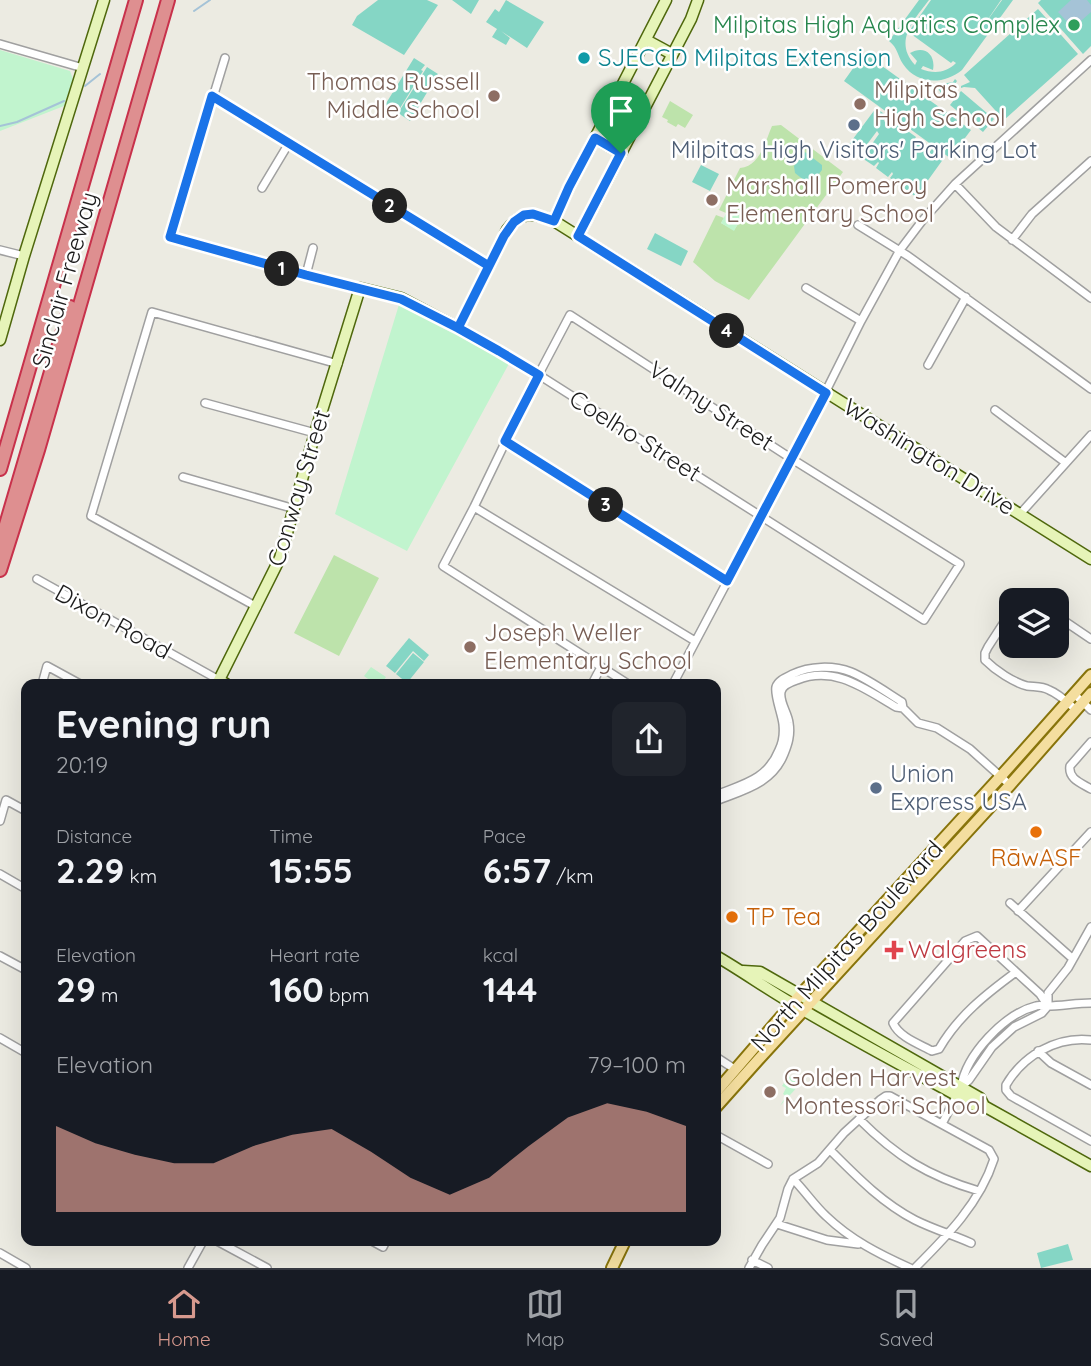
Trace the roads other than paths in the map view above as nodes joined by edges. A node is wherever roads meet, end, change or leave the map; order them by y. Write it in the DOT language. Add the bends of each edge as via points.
graph roads {
  1 [pos="104,0"];
  2 [pos="136,0"];
  3 [pos="159,0"];
  4 [pos="167,0"];
  5 [pos="666,0"];
  6 [pos="698,0"];
  7 [pos="646,40"];
  8 [pos="0,44"];
  9 [pos="672,54"];
  10 [pos="225,58"];
  11 [pos="1091,60"];
  12 [pos="83,68"];
  13 [pos="212,96"];
  14 [pos="595,138"];
  15 [pos="289,143"];
  16 [pos="621,153"];
  17 [pos="1091,161"];
  18 [pos="955,184"];
  19 [pos="262,188"];
  20 [pos="554,221"];
  21 [pos="858,225"];
  22 [pos="578,236"];
  23 [pos="1012,240"];
  24 [pos="313,248"];
  25 [pos="0,250"];
  26 [pos="900,250"];
  27 [pos="24,256"];
  28 [pos="489,266"];
  29 [pos="306,275"];
  30 [pos="360,288"];
  31 [pos="806,288"];
  32 [pos="966,297"];
  33 [pos="1091,298"];
  34 [pos="861,321"];
  35 [pos="458,328"];
  36 [pos="0,340"];
  37 [pos="338,363"];
  38 [pos="928,365"];
  39 [pos="539,375"];
  40 [pos="1091,388"];
  41 [pos="826,393"];
  42 [pos="205,403"];
  43 [pos="995,410"];
  44 [pos="315,433"];
  45 [pos="1091,435"];
  46 [pos="505,441"];
  47 [pos="792,459"];
  48 [pos="1066,463"];
  49 [pos="0,468"];
  50 [pos="183,477"];
  51 [pos="474,507"];
  52 [pos="295,509"];
  53 [pos="1020,514"];
  54 [pos="762,516"];
  55 [pos="0,545"];
  56 [pos="1091,559"];
  57 [pos="0,570"];
  58 [pos="37,579"];
  59 [pos="727,581"];
  60 [pos="257,607"];
  61 [pos="925,620"];
  62 [pos="1069,624"];
  63 [pos="999,630"];
  64 [pos="1091,639"];
  65 [pos="695,641"];
  66 [pos="601,667"];
  67 [pos="1091,675"];
  68 [pos="43,679"];
  69 [pos="71,679"];
  70 [pos="218,679"];
  71 [pos="224,679"];
  72 [pos="595,679"];
  73 [pos="620,679"];
  74 [pos="676,679"];
  75 [pos="1080,702"];
  76 [pos="903,708"];
  77 [pos="1091,741"];
  78 [pos="1005,780"];
  79 [pos="1091,789"];
  80 [pos="721,793"];
  81 [pos="721,799"];
  82 [pos="21,808"];
  83 [pos="0,821"];
  84 [pos="1091,832"];
  85 [pos="0,874"];
  86 [pos="21,886"];
  87 [pos="1010,903"];
  88 [pos="1018,911"];
  89 [pos="1091,927"];
  90 [pos="1088,940"];
  91 [pos="0,956"];
  92 [pos="721,959"];
  93 [pos="1073,959"];
  94 [pos="21,967"];
  95 [pos="742,971"];
  96 [pos="1016,972"];
  97 [pos="801,996"];
  98 [pos="1091,1003"];
  99 [pos="792,1004"];
  100 [pos="807,1006"];
  101 [pos="1048,1006"];
  102 [pos="0,1038"];
  103 [pos="1091,1040"];
  104 [pos="21,1050"];
  105 [pos="1038,1051"];
  106 [pos="721,1060"];
  107 [pos="736,1070"];
  108 [pos="962,1084"];
  109 [pos="1091,1085"];
  110 [pos="721,1086"];
  111 [pos="721,1101"];
  112 [pos="859,1119"];
  113 [pos="942,1124"];
  114 [pos="721,1138"];
  115 [pos="1091,1141"];
  116 [pos="830,1150"];
  117 [pos="768,1164"];
  118 [pos="1091,1166"];
  119 [pos="793,1179"];
  120 [pos="979,1191"];
  121 [pos="777,1224"];
  122 [pos="948,1233"];
  123 [pos="971,1243"];
  124 [pos="862,1245"];
  125 [pos="200,1246"];
  126 [pos="226,1246"];
  127 [pos="623,1246"];
  128 [pos="0,1253"];
  129 [pos="751,1264"];
  130 [pos="26,1268"];
  131 [pos="188,1268"];
  132 [pos="267,1268"];
  133 [pos="612,1268"];
  134 [pos="768,1268"];
  135 [pos="912,1268"];
  1 -- 12 [label="street"];
  2 -- 49 [label="highway, Sinclair Freeway"];
  3 -- 55 [label="highway"];
  4 -- 57 [label="highway, Sinclair Freeway"];
  5 -- 7 [label="street"];
  6 -- 9 [label="street"];
  7 -- 9 [label="street"];
  7 -- 14 [label="street"];
  8 -- 12 [label="street"];
  9 -- 16 [label="street"];
  10 -- 13 [label="street"];
  11 -- 18 [label="street"];
  12 -- 27 [label="street"];
  13 -- 15 [label="street"];
  13 -- 29 [label="street, Coelho Street" via="170,237"];
  14 -- 16 [label="street"];
  14 -- 20 [label="street"];
  15 -- 19 [label="street"];
  15 -- 28 [label="street"];
  16 -- 22 [label="street"];
  17 -- 23 [label="street" via="1032,214"];
  18 -- 23 [label="street"];
  18 -- 26 [label="street"];
  20 -- 22 [label="street, Washington Drive"];
  20 -- 28 [label="street" via="533,214 516,220"];
  21 -- 26 [label="street"];
  22 -- 41 [label="street, Washington Drive"];
  23 -- 33 [label="street"];
  24 -- 29 [label="street"];
  25 -- 27 [label="street"];
  26 -- 32 [label="street"];
  26 -- 34 [label="street"];
  27 -- 36 [label="street"];
  28 -- 35 [label="street"];
  29 -- 30 [label="street, Coelho Street"];
  30 -- 35 [label="street, Coelho Street" via="401,299"];
  30 -- 37 [label="street, Conway Street"];
  31 -- 34 [label="street"];
  32 -- 38 [label="street"];
  32 -- 40 [label="street"];
  34 -- 41 [label="street"];
  35 -- 39 [label="street, Coelho Street"];
  37 -- 44 [label="street, Conway Street"];
  37 -- 60 [label="street" via="152,312 91,516"];
  39 -- 46 [label="street"];
  39 -- 47 [label="street, Valmy Street" via="570,315"];
  39 -- 54 [label="street, Coelho Street"];
  41 -- 47 [label="street"];
  41 -- 53 [label="street, Washington Drive"];
  42 -- 44 [label="street"];
  43 -- 48 [label="street"];
  44 -- 52 [label="street, Conway Street"];
  45 -- 48 [label="street"];
  46 -- 51 [label="street"];
  46 -- 59 [label="street"];
  47 -- 54 [label="street"];
  47 -- 61 [label="street, Valmy Street" via="960,564"];
  48 -- 53 [label="street"];
  50 -- 52 [label="street"];
  51 -- 65 [label="street"];
  51 -- 66 [label="street" via="443,566"];
  52 -- 60 [label="street, Conway Street" via="280,558"];
  53 -- 56 [label="street, Washington Drive"];
  54 -- 59 [label="street"];
  54 -- 61 [label="street, Coelho Street"];
  58 -- 70 [label="street, Dixon Road"];
  59 -- 65 [label="street"];
  60 -- 71 [label="street, Conway Street"];
  62 -- 64 [label="street"];
  63 -- 75 [label="street" via="985,653 991,666 1019,683"];
  65 -- 74 [label="street"];
  66 -- 72 [label="street"];
  66 -- 73 [label="street"];
  67 -- 75 [label="main road, North Milpitas Boulevard"];
  68 -- 69 [label="street" via="47,666"];
  75 -- 78 [label="main road, North Milpitas Boulevard"];
  76 -- 78 [label="street" via="918,723 937,728 971,749"];
  76 -- 80 [label="street" via="902,702 849,671 819,667 790,675 776,686 784,726 783,742 772,765 754,780"];
  76 -- 81 [label="street" via="847,678 819,674 794,681 781,691 790,735 776,769 757,786"];
  77 -- 79 [label="street" via="1069,771"];
  78 -- 97 [label="main road, North Milpitas Boulevard"];
  78 -- 100 [label="main road, North Milpitas Boulevard"];
  82 -- 83 [label="street" via="6,800"];
  84 -- 88 [label="street"];
  85 -- 86 [label="street"];
  87 -- 88 [label="street"];
  88 -- 93 [label="street"];
  89 -- 90 [label="street"];
  90 -- 93 [label="street"];
  91 -- 94 [label="street"];
  92 -- 95 [label="street"];
  93 -- 101 [label="street" via="1048,993"];
  95 -- 97 [label="street" via="760,972"];
  95 -- 99 [label="street"];
  96 -- 96 [label="street" via="972,1006 939,1049 932,1051 895,1028 893,1023 970,937 977,936"];
  96 -- 101 [label="street"];
  97 -- 99 [label="main road, North Milpitas Boulevard"];
  97 -- 100 [label="street"];
  98 -- 101 [label="street"];
  99 -- 100 [label="street"];
  99 -- 107 [label="main road, North Milpitas Boulevard"];
  100 -- 108 [label="street"];
  100 -- 111 [label="main road, North Milpitas Boulevard"];
  101 -- 108 [label="street" via="1037,1006 1000,1027 979,1048"];
  102 -- 104 [label="street"];
  103 -- 105 [label="street" via="1067,1041"];
  105 -- 109 [label="street"];
  105 -- 115 [label="street" via="1008,1081 1006,1090"];
  106 -- 107 [label="street"];
  107 -- 110 [label="main road, North Milpitas Boulevard"];
  108 -- 113 [label="street"];
  108 -- 118 [label="street" via="984,1106"];
  112 -- 113 [label="street" via="890,1096"];
  112 -- 116 [label="street"];
  112 -- 120 [label="street" via="929,1173"];
  113 -- 120 [label="street" via="992,1154 994,1159"];
  114 -- 117 [label="street"];
  116 -- 119 [label="street"];
  116 -- 122 [label="street" via="887,1203"];
  119 -- 121 [label="street"];
  119 -- 124 [label="street" via="825,1215"];
  120 -- 122 [label="street"];
  121 -- 124 [label="street" via="827,1240"];
  121 -- 129 [label="street"];
  122 -- 123 [label="street"];
  122 -- 135 [label="street"];
  124 -- 135 [label="street"];
  125 -- 131 [label="street"];
  126 -- 132 [label="street"];
  127 -- 133 [label="main road"];
  128 -- 130 [label="street"];
  129 -- 134 [label="street"];
}
